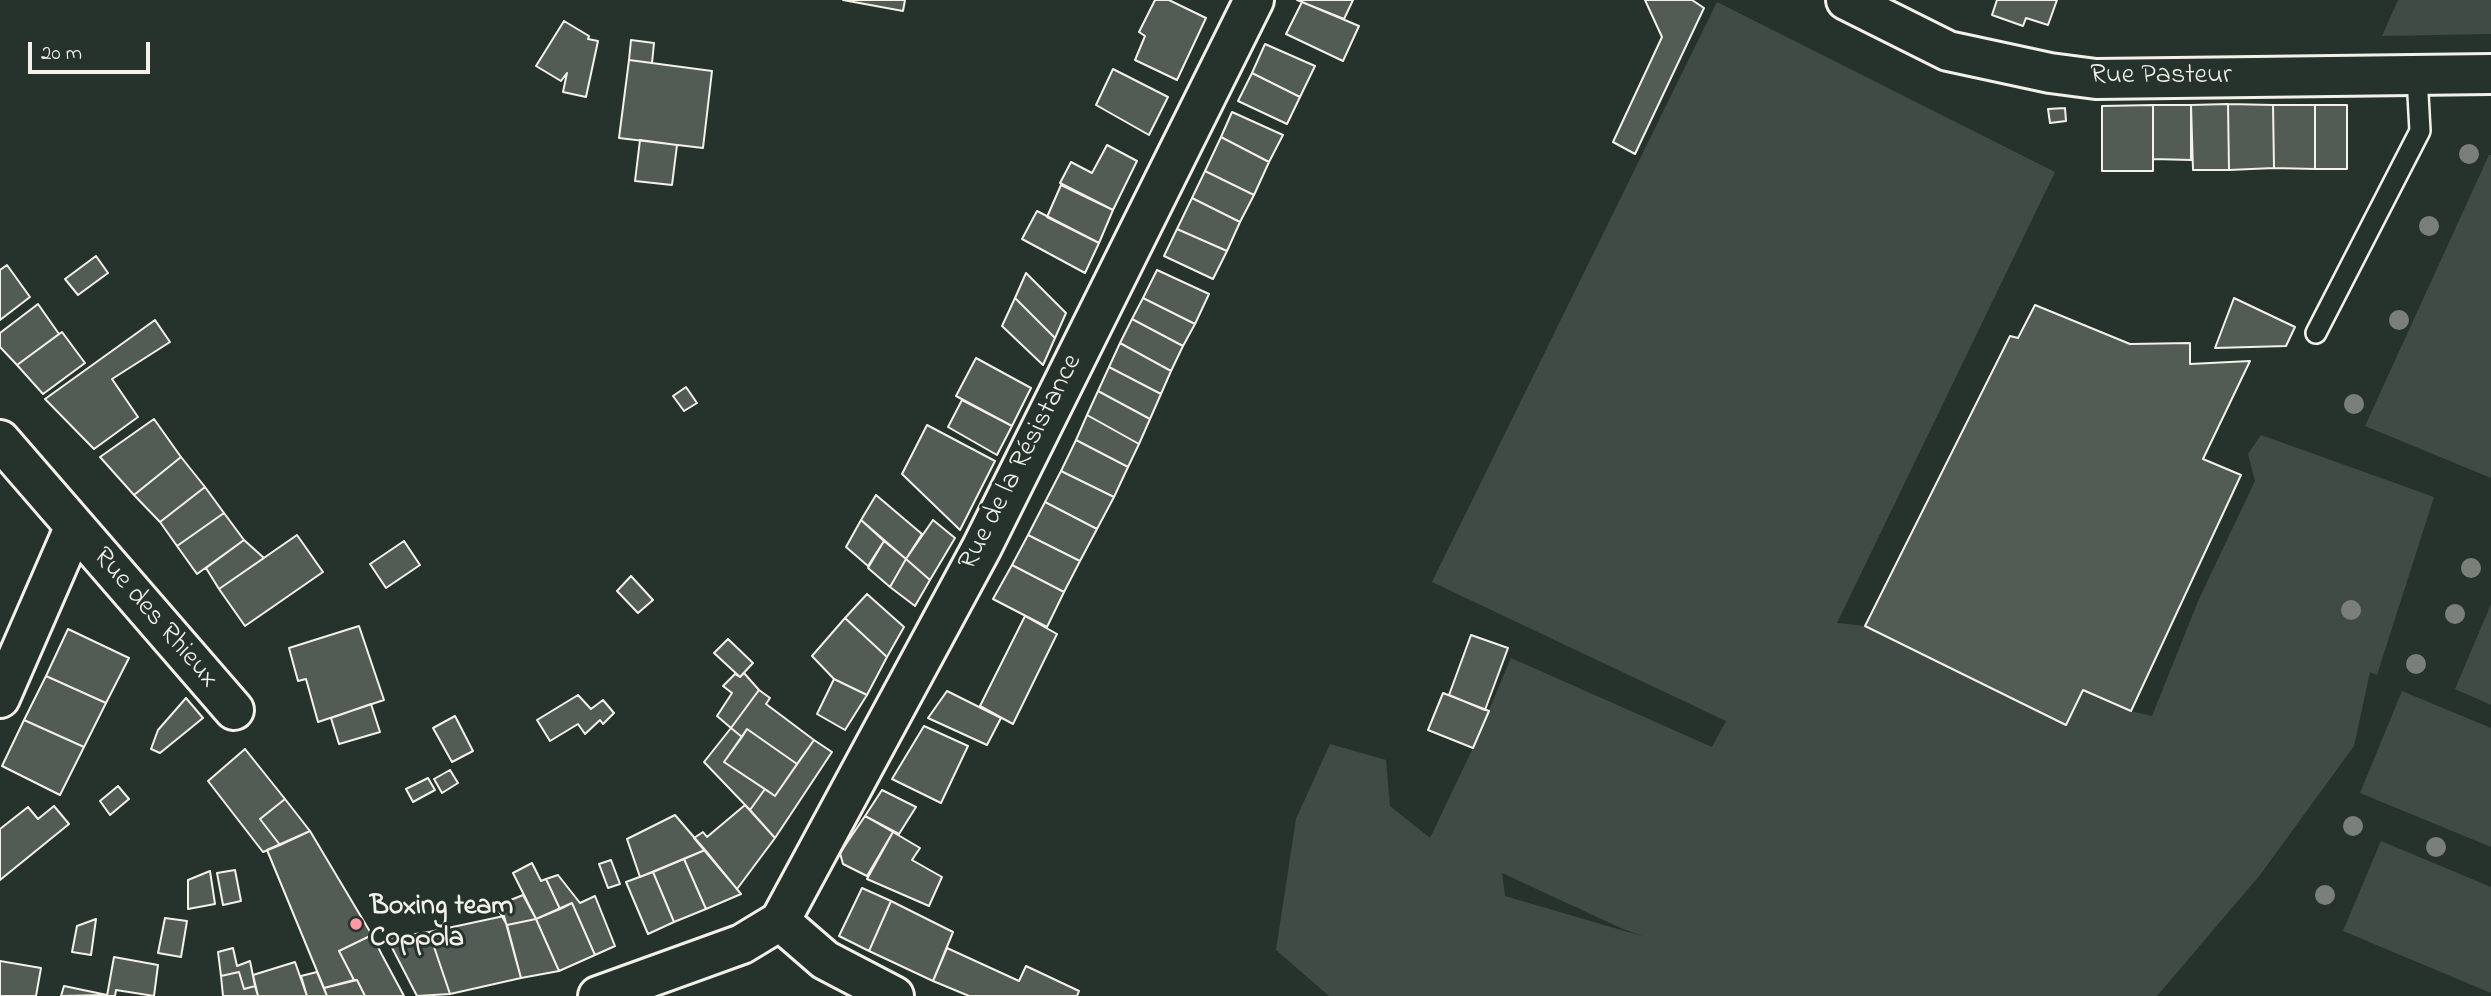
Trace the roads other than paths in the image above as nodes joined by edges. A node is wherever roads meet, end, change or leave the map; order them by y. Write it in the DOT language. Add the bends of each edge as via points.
graph roads {
  1 [pos="1254,0"];
  2 [pos="1846,0"];
  3 [pos="2491,74"];
  4 [pos="2417,76"];
  5 [pos="2316,333"];
  6 [pos="0,440"];
  7 [pos="74,528"];
  8 [pos="0,698"];
  9 [pos="234,710"];
  10 [pos="780,921"];
  11 [pos="598,996"];
  12 [pos="894,996"];
  1 -- 10 [label="street, Rue de la Résistance" via="982,547"];
  2 -- 4 [label="street, Rue Pasteur" via="1948,51 2096,79"];
  3 -- 4 [label="street, Rue Pasteur"];
  4 -- 5 [label="lane" via="2420,131"];
  6 -- 7 [label="street, Rue des Rhieux"];
  7 -- 8 [label="street, Rue des Rhieux"];
  7 -- 9 [label="street, Rue des Rhieux"];
  10 -- 11 [label="street" via="741,944"];
  10 -- 12 [label="street" via="825,960"];
}
